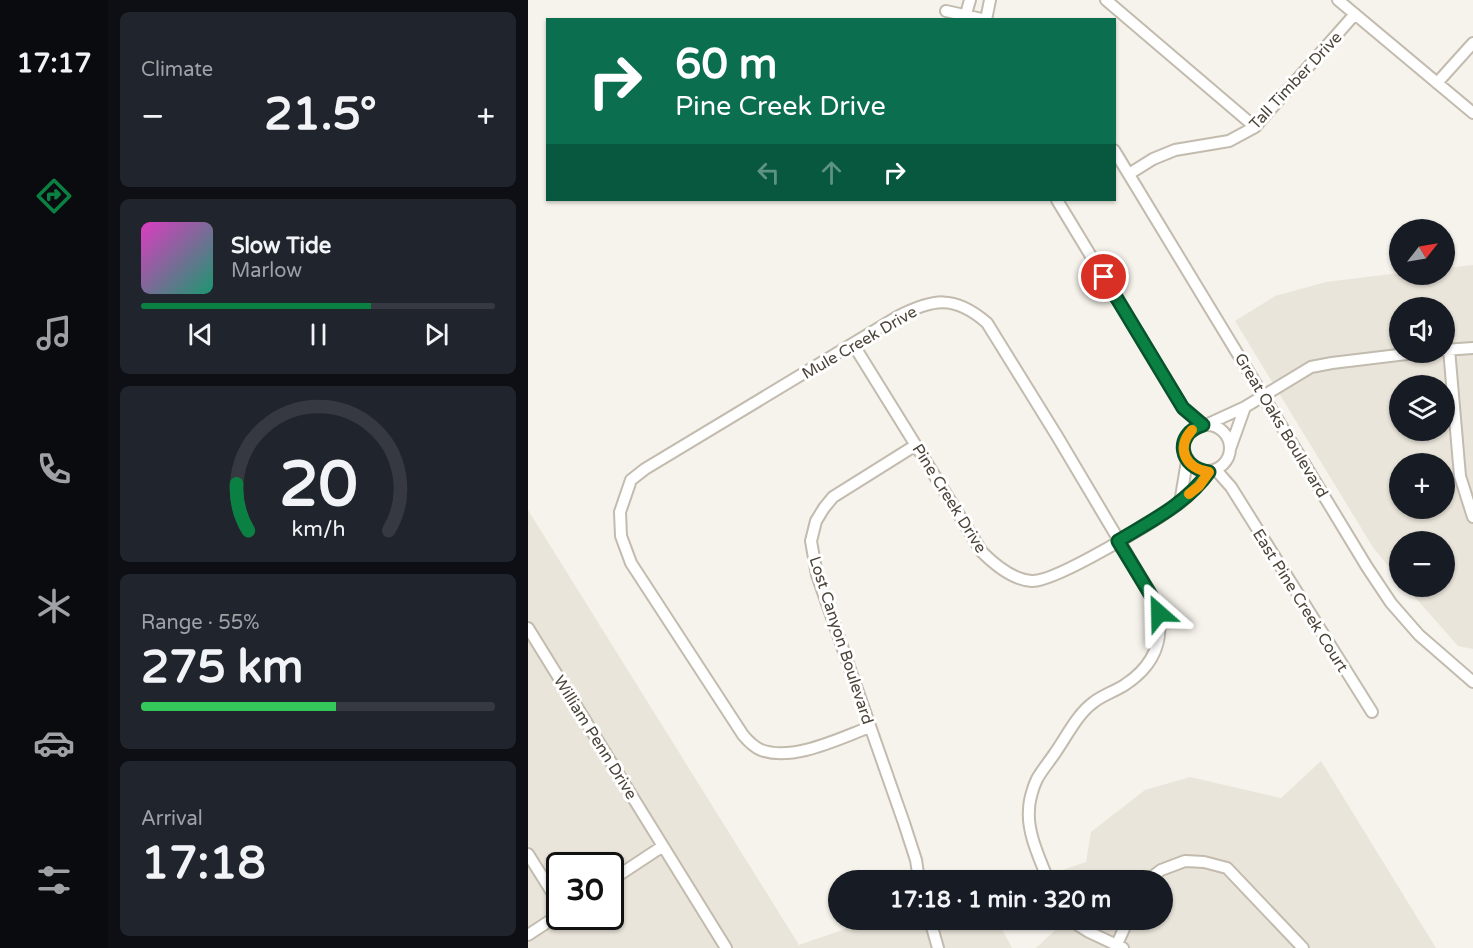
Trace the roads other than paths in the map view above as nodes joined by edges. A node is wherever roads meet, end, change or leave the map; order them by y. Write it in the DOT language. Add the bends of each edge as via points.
graph roads {
  1 [pos="970,0"];
  2 [pos="990,0"];
  3 [pos="1106,0"];
  4 [pos="1338,0"];
  5 [pos="946,11"];
  6 [pos="966,14"];
  7 [pos="1355,14"];
  8 [pos="979,18"];
  9 [pos="986,18"];
  10 [pos="1473,43"];
  11 [pos="1437,83"];
  12 [pos="1473,113"];
  13 [pos="1255,127"];
  14 [pos="1116,153"];
  15 [pos="1129,174"];
  16 [pos="1058,201"];
  17 [pos="853,344"];
  18 [pos="1473,348"];
  19 [pos="1455,349"];
  20 [pos="1389,356"];
  21 [pos="1448,363"];
  22 [pos="1264,394"];
  23 [pos="1245,407"];
  24 [pos="1183,408"];
  25 [pos="1206,424"];
  26 [pos="1188,434"];
  27 [pos="916,445"];
  28 [pos="1229,454"];
  29 [pos="1187,461"];
  30 [pos="1212,471"];
  31 [pos="1231,488"];
  32 [pos="1180,503"];
  33 [pos="1473,517"];
  34 [pos="1118,541"];
  35 [pos="528,628"];
  36 [pos="1473,682"];
  37 [pos="1372,712"];
  38 [pos="870,727"];
  39 [pos="663,846"];
  40 [pos="528,854"];
  41 [pos="918,870"];
  42 [pos="1044,870"];
  43 [pos="1161,870"];
  44 [pos="624,872"];
  45 [pos="546,883"];
  46 [pos="546,923"];
  47 [pos="933,930"];
  48 [pos="1086,930"];
  49 [pos="1125,930"];
  50 [pos="528,934"];
  51 [pos="1120,946"];
  52 [pos="726,948"];
  53 [pos="938,948"];
  54 [pos="1303,948"];
  1 -- 6 [label="street"];
  2 -- 9 [label="street"];
  3 -- 13 [label="street"];
  4 -- 7 [label="street"];
  5 -- 6 [label="street"];
  6 -- 8 [label="street"];
  7 -- 11 [label="street"];
  7 -- 13 [label="street, Tall Timber Drive"];
  10 -- 11 [label="street"];
  11 -- 12 [label="street"];
  13 -- 15 [label="street, Tall Timber Drive" via="1229,141 1175,150"];
  14 -- 15 [label="street, Great Oaks Boulevard"];
  15 -- 22 [label="street, Great Oaks Boulevard"];
  16 -- 24 [label="street"];
  17 -- 27 [label="street, Pine Creek Drive"];
  17 -- 34 [label="street, Mule Creek Drive" via="921,305 944,302 976,314 987,323"];
  17 -- 38 [label="street, Mule Creek Drive" via="631,480 620,512 621,536 631,563 751,744 782,754 806,750"];
  18 -- 19 [label="street"];
  20 -- 22 [label="street" via="1311,367"];
  21 -- 33 [label="street" via="1460,476"];
  22 -- 23 [label="street"];
  22 -- 36 [label="street, Great Oaks Boulevard" via="1391,603 1419,635"];
  23 -- 25 [label="street"];
  23 -- 28 [label="street"];
  24 -- 25 [label="street"];
  24 -- 26 [label="street"];
  25 -- 26 [label="street"];
  25 -- 28 [label="street" via="1222,430 1229,442"];
  26 -- 29 [label="street" via="1183,447"];
  27 -- 34 [label="street, Pine Creek Drive" via="982,552 1020,578 1034,581 1063,573"];
  27 -- 38 [label="street, Lost Canyon Boulevard" via="833,497 816,521 810,541 817,575"];
  28 -- 30 [label="street"];
  28 -- 31 [label="street, East Pine Creek Court"];
  29 -- 30 [label="street" via="1198,470"];
  29 -- 32 [label="street"];
  30 -- 31 [label="street, East Pine Creek Court"];
  30 -- 32 [label="street, Pine Creek Drive"];
  31 -- 37 [label="street, East Pine Creek Court"];
  32 -- 34 [label="street, Pine Creek Drive"];
  34 -- 42 [label="street, Mule Creek Drive" via="1155,602 1160,625 1157,647 1144,669 1127,684 1093,703 1036,780 1029,810 1032,837"];
  35 -- 39 [label="street, William Penn Drive"];
  38 -- 41 [label="street, Lost Canyon Boulevard"];
  39 -- 44 [label="street"];
  39 -- 52 [label="street, William Penn Drive"];
  40 -- 45 [label="street"];
  43 -- 54 [label="street" via="1185,861 1227,868"];
  46 -- 50 [label="street"];
  47 -- 53 [label="street"];
  48 -- 51 [label="street"];
  49 -- 51 [label="street"];
}
